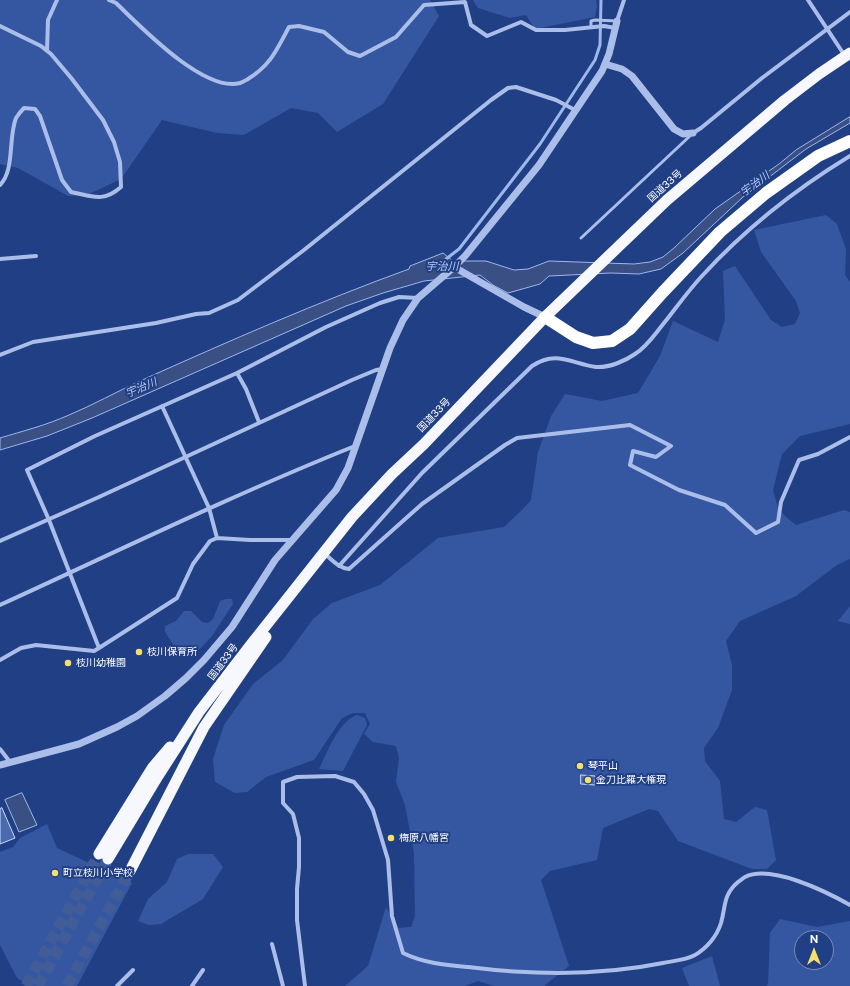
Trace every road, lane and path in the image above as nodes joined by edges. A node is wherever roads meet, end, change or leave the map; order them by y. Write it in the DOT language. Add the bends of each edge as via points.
graph roads {
  1 [pos="57,0"];
  2 [pos="109,0"];
  3 [pos="624,0"];
  4 [pos="808,0"];
  5 [pos="850,12"];
  6 [pos="616,24"];
  7 [pos="0,26"];
  8 [pos="592,27"];
  9 [pos="827,29"];
  10 [pos="47,51"];
  11 [pos="848,55"];
  12 [pos="605,64"];
  13 [pos="575,110"];
  14 [pos="693,133"];
  15 [pos="850,142"];
  16 [pos="850,156"];
  17 [pos="0,185"];
  18 [pos="581,238"];
  19 [pos="36,256"];
  20 [pos="0,259"];
  21 [pos="454,267"];
  22 [pos="418,298"];
  23 [pos="545,317"];
  24 [pos="0,355"];
  25 [pos="383,369"];
  26 [pos="237,372"];
  27 [pos="162,406"];
  28 [pos="259,422"];
  29 [pos="850,437"];
  30 [pos="357,445"];
  31 [pos="186,457"];
  32 [pos="209,508"];
  33 [pos="49,520"];
  34 [pos="217,538"];
  35 [pos="292,540"];
  36 [pos="0,541"];
  37 [pos="324,553"];
  38 [pos="339,566"];
  39 [pos="70,574"];
  40 [pos="0,606"];
  41 [pos="99,648"];
  42 [pos="0,660"];
  43 [pos="0,750"];
  44 [pos="10,762"];
  45 [pos="0,765"];
  46 [pos="103,857"];
  47 [pos="130,871"];
  48 [pos="850,905"];
  49 [pos="272,944"];
  50 [pos="133,970"];
  51 [pos="203,970"];
  52 [pos="116,986"];
  53 [pos="192,986"];
  54 [pos="283,986"];
  55 [pos="305,986"];
  1 -- 10 [label="street" via="48,20"];
  2 -- 8 [label="street" via="116,3 154,40 191,69 221,83 240,83 257,73 270,61 289,27 299,26 324,32 348,52 360,56 396,37 424,5 465,2 471,25 487,36 521,22 536,30"];
  3 -- 6 [label="street"];
  4 -- 9 [label="street"];
  5 -- 9 [label="street"];
  6 -- 8 [label="street"];
  6 -- 8 [label="lane" via="594,20 591,21"];
  6 -- 12 [label="street"];
  7 -- 10 [label="street"];
  9 -- 11 [label="street"];
  9 -- 14 [label="street"];
  10 -- 17 [label="street" via="103,120 120,162 121,187 113,194 100,198 71,192 62,180 40,116 35,109 24,108 17,118 8,170"];
  11 -- 23 [label="highway, 国道33号" via="785,100 666,200"];
  12 -- 13 [label="street"];
  12 -- 14 [label="street" via="622,69 632,76 674,129 684,134"];
  13 -- 21 [label="street" via="538,165 480,239"];
  13 -- 24 [label="street" via="556,100 516,87 508,88 238,300 209,313 33,342"];
  14 -- 18 [label="lane"];
  15 -- 23 [label="highway" via="818,156 766,193 720,232 630,329 612,341 593,343 576,337"];
  16 -- 38 [label="street" via="820,174 742,235 701,276 648,344 636,354 620,363 605,366 596,367 552,358 541,360 532,366 422,473"];
  19 -- 20 [label="street"];
  21 -- 22 [label="street"];
  21 -- 23 [label="street"];
  22 -- 25 [label="street" via="400,325"];
  22 -- 26 [label="street" via="399,297 380,303 326,326"];
  23 -- 37 [label="highway, 国道33号" via="392,474"];
  25 -- 28 [label="street" via="352,380"];
  25 -- 30 [label="street"];
  26 -- 27 [label="street"];
  26 -- 28 [label="street"];
  27 -- 31 [label="street"];
  27 -- 33 [label="street" via="27,470"];
  28 -- 31 [label="street"];
  29 -- 38 [label="street" via="818,454 799,460 781,502 778,522 756,533 725,505 679,490 630,465 633,451 656,457 671,446 630,426 517,438 422,504 354,566 349,569"];
  30 -- 32 [label="street"];
  30 -- 35 [label="street" via="336,490"];
  31 -- 32 [label="street"];
  31 -- 33 [label="street"];
  32 -- 34 [label="street"];
  32 -- 39 [label="street"];
  33 -- 36 [label="street"];
  33 -- 39 [label="street"];
  34 -- 35 [label="street"];
  34 -- 41 [label="street" via="210,541 196,559 177,598"];
  35 -- 44 [label="street" via="275,560 232,627 204,660 165,696 137,716 86,741"];
  37 -- 38 [label="street"];
  37 -- 46 [label="highway, 国道33号" via="200,712 153,767"];
  37 -- 47 [label="highway" via="204,727"];
  39 -- 40 [label="street"];
  39 -- 41 [label="street"];
  41 -- 42 [label="street" via="94,651 36,645 21,648"];
  43 -- 44 [label="street"];
  44 -- 45 [label="street"];
  48 -- 55 [label="street" via="781,875 761,872 745,877 730,889 721,924 710,944 682,960 636,969 596,972 508,972 434,963 403,953 392,916 388,860 373,810 364,794 354,782 334,776 296,777 283,782 283,803 293,814 299,838 297,920"];
  49 -- 54 [label="street"];
  50 -- 52 [label="street"];
  51 -- 53 [label="street"];
}
